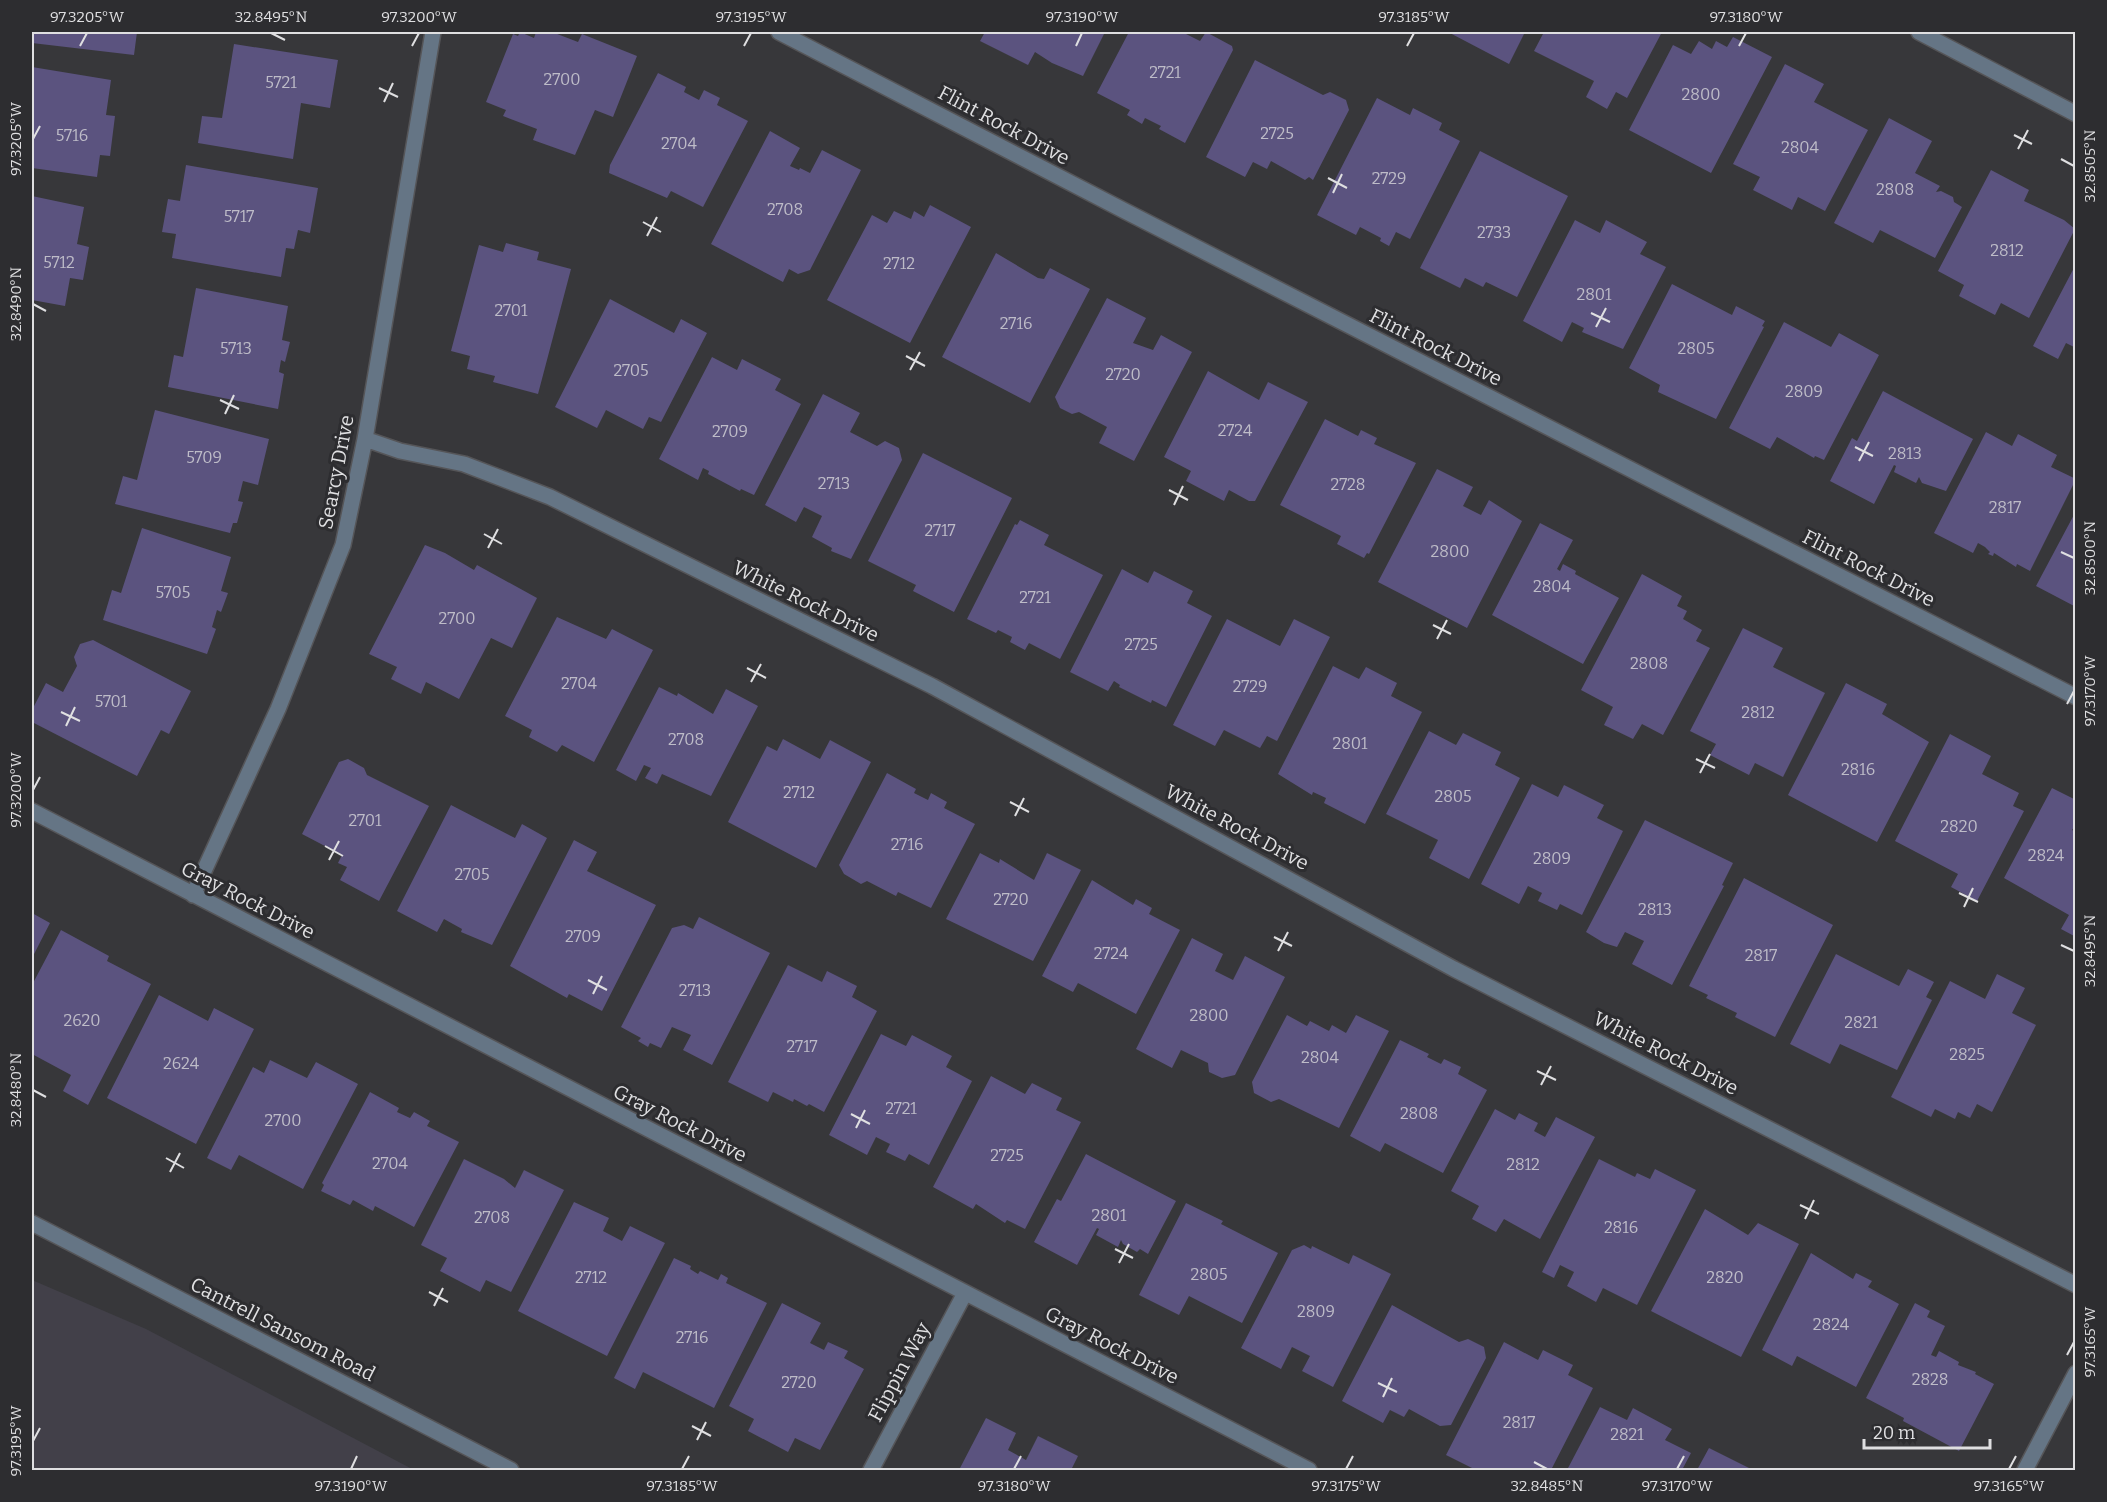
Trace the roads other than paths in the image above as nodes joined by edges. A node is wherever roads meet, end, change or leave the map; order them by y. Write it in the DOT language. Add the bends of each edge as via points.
graph roads {
  1 [pos="433,32"];
  2 [pos="779,32"];
  3 [pos="1919,32"];
  4 [pos="2076,114"];
  5 [pos="365,439"];
  6 [pos="2076,697"];
  7 [pos="32,811"];
  8 [pos="193,895"];
  9 [pos="33,1224"];
  10 [pos="2076,1285"];
  11 [pos="965,1293"];
  12 [pos="2076,1373"];
  13 [pos="511,1470"];
  14 [pos="871,1470"];
  15 [pos="1309,1470"];
  16 [pos="2025,1470"];
  1 -- 5 [label="street, Searcy Drive"];
  2 -- 6 [label="street, Flint Rock Drive"];
  3 -- 4 [label="street"];
  5 -- 8 [label="street, Searcy Drive" via="343,545 315,620"];
  5 -- 10 [label="street, White Rock Drive" via="400,451 464,464 550,497 932,686 1454,969"];
  7 -- 8 [label="street, Gray Rock Drive"];
  8 -- 11 [label="street, Gray Rock Drive"];
  9 -- 13 [label="street, Cantrell Sansom Road"];
  11 -- 14 [label="street, Flippin Way"];
  11 -- 15 [label="street, Gray Rock Drive"];
  12 -- 16 [label="street"];
}
